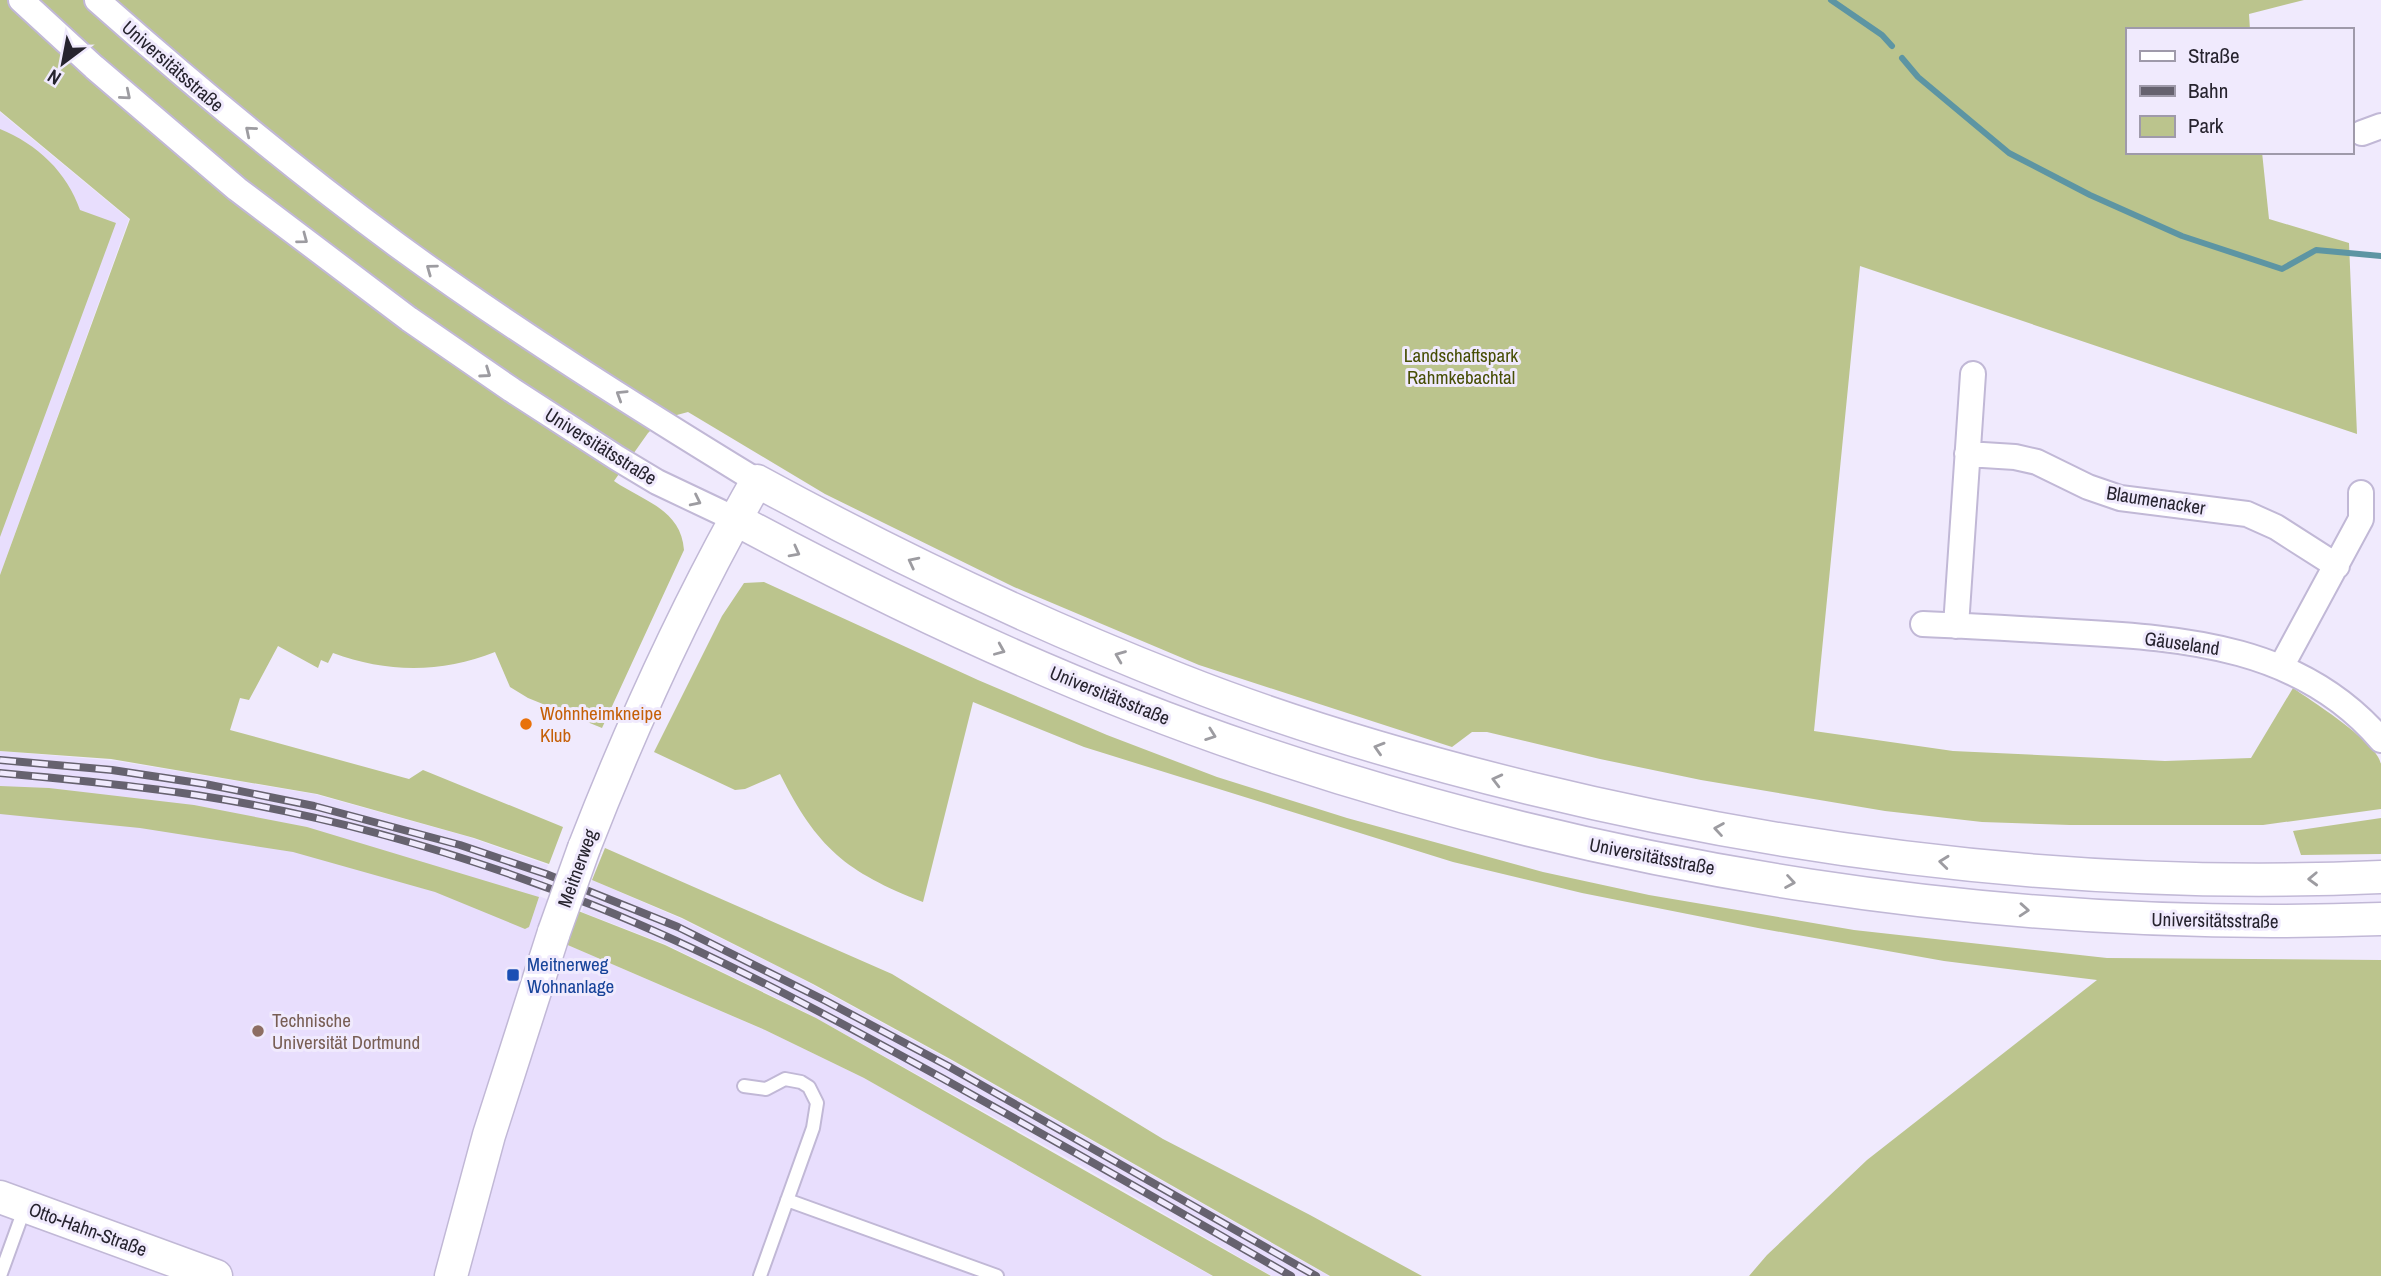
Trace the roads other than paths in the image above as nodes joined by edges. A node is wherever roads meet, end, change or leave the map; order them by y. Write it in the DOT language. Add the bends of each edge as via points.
graph roads {
  1 [pos="21,0"];
  2 [pos="97,0"];
  3 [pos="1973,374"];
  4 [pos="1967,454"];
  5 [pos="757,481"];
  6 [pos="2361,493"];
  7 [pos="735,519"];
  8 [pos="2337,566"];
  9 [pos="1923,624"];
  10 [pos="1956,626"];
  11 [pos="2281,667"];
  12 [pos="2381,740"];
  13 [pos="2381,877"];
  14 [pos="2381,919"];
  15 [pos="744,1086"];
  16 [pos="787,1200"];
  17 [pos="13,1201"];
  18 [pos="0,1276"];
  19 [pos="216,1276"];
  20 [pos="451,1276"];
  21 [pos="760,1276"];
  22 [pos="997,1276"];
  1 -- 7 [label="street, Universitätsstraße, one-way" via="237,189 409,319 617,458"];
  5 -- 2 [label="street, Universitätsstraße, one-way" via="564,360 397,245 258,138"];
  3 -- 4 [label="street"];
  4 -- 8 [label="street, Blaumenacker" via="2037,462 2120,498 2247,514"];
  4 -- 10 [label="street"];
  5 -- 7 [label="street, Meitnerweg"];
  13 -- 5 [label="street, Universitätsstraße, one-way" via="2176,880 2012,869 1701,826 1556,794 1380,748 1183,681 1033,620"];
  6 -- 8 [label="street" via="2361,519"];
  7 -- 14 [label="street, Universitätsstraße, one-way" via="886,599 1115,698 1335,776 1543,834 1746,875 1985,908 2172,920"];
  7 -- 20 [label="street, Meitnerweg, bridge" via="643,705 584,848 489,1135"];
  8 -- 11 [label="street"];
  9 -- 10 [label="street, Gäuseland"];
  10 -- 11 [label="street, Gäuseland" via="2187,641"];
  11 -- 12 [label="street, Gäuseland" via="2336,699"];
  15 -- 16 [label="lane" via="766,1089 793,1080 815,1095 817,1112"];
  16 -- 21 [label="lane"];
  16 -- 22 [label="lane"];
  17 -- 18 [label="lane"];
  17 -- 19 [label="street, Otto-Hahn-Straße"];
}
